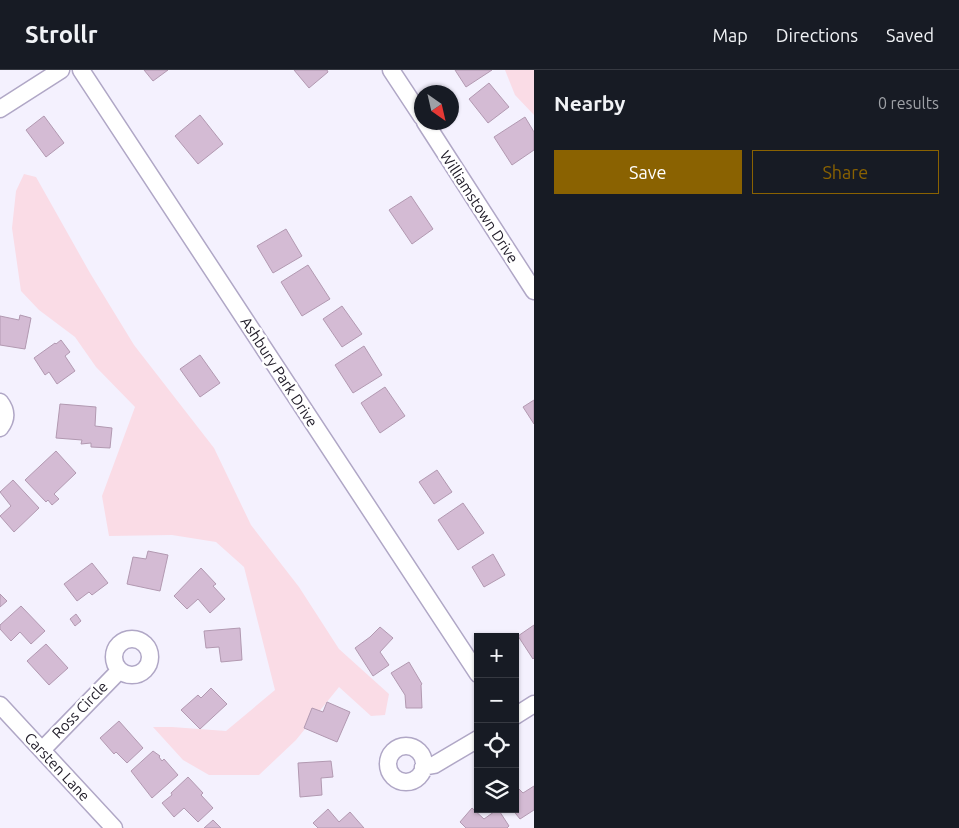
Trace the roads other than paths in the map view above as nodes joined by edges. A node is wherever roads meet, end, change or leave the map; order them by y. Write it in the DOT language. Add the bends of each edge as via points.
graph roads {
  1 [pos="61,70"];
  2 [pos="81,70"];
  3 [pos="391,70"];
  4 [pos="414,106"];
  5 [pos="0,109"];
  6 [pos="430,130"];
  7 [pos="534,291"];
  8 [pos="0,402"];
  9 [pos="0,428"];
  10 [pos="474,668"];
  11 [pos="119,671"];
  12 [pos="534,704"];
  13 [pos="0,705"];
  14 [pos="519,713"];
  15 [pos="474,741"];
  16 [pos="42,750"];
  17 [pos="423,767"];
  18 [pos="114,828"];
  1 -- 5 [label="street"];
  2 -- 10 [label="street, Ashbury Park Drive"];
  3 -- 4 [label="street"];
  6 -- 7 [label="street, Williamstown Drive"];
  8 -- 9 [label="street" via="6,413"];
  11 -- 16 [label="street, Ross Circle"];
  12 -- 14 [label="street"];
  13 -- 16 [label="street, Carsten Lane"];
  15 -- 17 [label="street" via="434,765"];
  16 -- 18 [label="street, Carsten Lane"];
}
